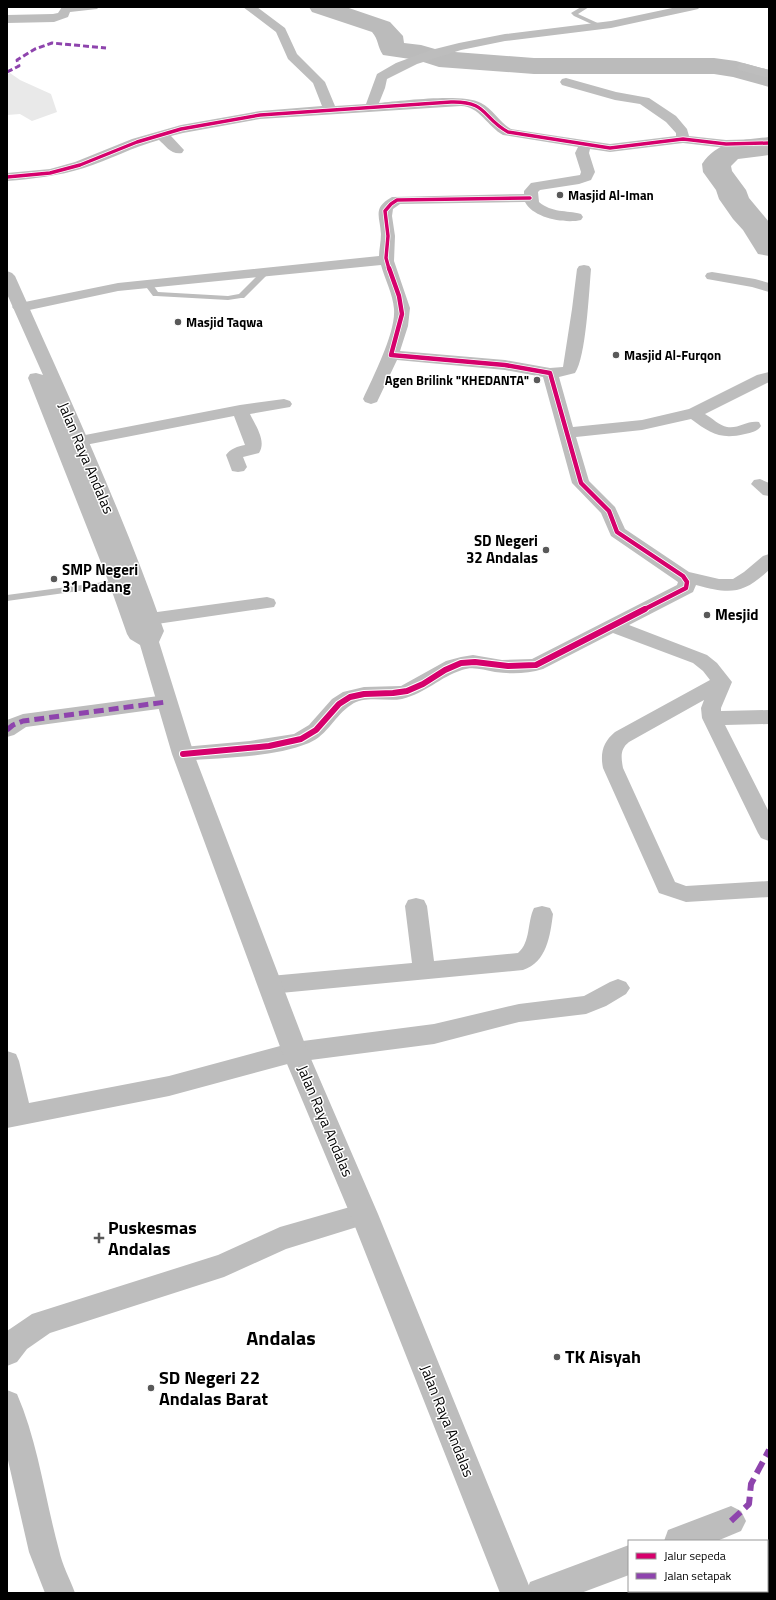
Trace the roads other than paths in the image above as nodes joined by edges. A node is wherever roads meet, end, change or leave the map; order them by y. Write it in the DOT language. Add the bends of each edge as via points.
graph roads {
  1 [pos="93,7"];
  2 [pos="249,7"];
  3 [pos="586,7"];
  4 [pos="694,7"];
  5 [pos="7,19"];
  6 [pos="600,26"];
  7 [pos="743,67"];
  8 [pos="769,74"];
  9 [pos="566,82"];
  10 [pos="372,108"];
  11 [pos="330,110"];
  12 [pos="169,121"];
  13 [pos="181,129"];
  14 [pos="162,135"];
  15 [pos="683,139"];
  16 [pos="769,143"];
  17 [pos="585,145"];
  18 [pos="87,147"];
  19 [pos="177,150"];
  20 [pos="116,151"];
  21 [pos="7,177"];
  22 [pos="530,198"];
  23 [pos="576,217"];
  24 [pos="387,260"];
  25 [pos="584,269"];
  26 [pos="265,273"];
  27 [pos="7,276"];
  28 [pos="712,276"];
  29 [pos="148,284"];
  30 [pos="769,288"];
  31 [pos="14,311"];
  32 [pos="391,355"];
  33 [pos="550,373"];
  34 [pos="769,377"];
  35 [pos="370,399"];
  36 [pos="284,404"];
  37 [pos="240,410"];
  38 [pos="694,413"];
  39 [pos="753,426"];
  40 [pos="566,433"];
  41 [pos="80,441"];
  42 [pos="238,467"];
  43 [pos="83,470"];
  44 [pos="769,560"];
  45 [pos="683,576"];
  46 [pos="119,583"];
  47 [pos="7,598"];
  48 [pos="267,603"];
  49 [pos="613,626"];
  50 [pos="149,631"];
  51 [pos="722,682"];
  52 [pos="166,702"];
  53 [pos="769,717"];
  54 [pos="712,718"];
  55 [pos="7,730"];
  56 [pos="183,754"];
  57 [pos="761,798"];
  58 [pos="769,833"];
  59 [pos="769,889"];
  60 [pos="416,906"];
  61 [pos="542,914"];
  62 [pos="424,970"];
  63 [pos="270,985"];
  64 [pos="618,988"];
  65 [pos="295,1052"];
  66 [pos="7,1061"];
  67 [pos="14,1117"];
  68 [pos="364,1214"];
  69 [pos="7,1354"];
  70 [pos="7,1402"];
  71 [pos="731,1522"];
  72 [pos="682,1540"];
  73 [pos="628,1560"];
  74 [pos="60,1593"];
  75 [pos="516,1593"];
  76 [pos="541,1593"];
  1 -- 5 [label="street" via="67,9 64,15 54,18"];
  2 -- 11 [label="street" via="281,31 292,56 319,82"];
  3 -- 6 [label="lane" via="574,13"];
  4 -- 6 [label="street"];
  6 -- 10 [label="street" via="475,42 420,58 381,77"];
  7 -- 8 [label="street"];
  9 -- 15 [label="street" via="615,96 644,101 671,120 682,132"];
  10 -- 11 [label="street"];
  10 -- 17 [label="street" via="466,102 478,106 501,129 508,132"];
  11 -- 13 [label="street" via="260,115"];
  12 -- 13 [label="street"];
  13 -- 14 [label="street"];
  14 -- 19 [label="street"];
  14 -- 20 [label="street"];
  15 -- 16 [label="street" via="726,144"];
  15 -- 17 [label="street" via="610,148"];
  17 -- 22 [label="street" via="582,153 588,172 586,177 536,186 531,191"];
  18 -- 20 [label="street"];
  20 -- 21 [label="street" via="50,173"];
  22 -- 23 [label="street" via="536,208 549,213"];
  22 -- 24 [label="street" via="397,200 389,203 385,223 388,236"];
  24 -- 26 [label="street"];
  24 -- 32 [label="street" via="402,308 402,322"];
  25 -- 33 [label="street" via="572,364 569,370"];
  26 -- 29 [label="street"];
  26 -- 29 [label="lane" via="241,296 228,298 156,294"];
  27 -- 31 [label="main road, Jalan Raya Andalas"];
  28 -- 30 [label="street" via="755,283"];
  29 -- 31 [label="street" via="118,287"];
  31 -- 41 [label="main road, Jalan Raya Andalas"];
  31 -- 43 [label="main road, Jalan Raya Andalas" via="37,380"];
  32 -- 33 [label="street" via="505,365"];
  32 -- 35 [label="street"];
  33 -- 40 [label="street"];
  34 -- 38 [label="street"];
  36 -- 37 [label="street"];
  37 -- 41 [label="street"];
  37 -- 42 [label="street" via="254,443 252,449 234,455"];
  38 -- 39 [label="street" via="726,433 737,433"];
  38 -- 40 [label="street" via="642,425"];
  40 -- 45 [label="street" via="581,483 609,511 617,532"];
  41 -- 43 [label="main road, Jalan Raya Andalas"];
  43 -- 46 [label="main road, Jalan Raya Andalas"];
  43 -- 50 [label="main road, Jalan Raya Andalas" via="137,581"];
  44 -- 45 [label="street" via="737,585 729,586"];
  45 -- 49 [label="street" via="687,586 683,590"];
  46 -- 47 [label="lane"];
  46 -- 50 [label="main road, Jalan Raya Andalas" via="137,634"];
  48 -- 50 [label="street"];
  49 -- 51 [label="street" via="700,659"];
  49 -- 56 [label="street" via="536,665 506,667 471,662 458,664 408,691 352,696 344,700 311,734 296,740"];
  50 -- 52 [label="main road, Jalan Raya Andalas"];
  51 -- 54 [label="street" via="711,708"];
  51 -- 59 [label="street" via="622,737 612,747 613,768 667,886 672,890 686,894"];
  52 -- 55 [label="street" via="23,721"];
  52 -- 56 [label="main road, Jalan Raya Andalas"];
  53 -- 54 [label="street"];
  54 -- 57 [label="street"];
  56 -- 63 [label="main road, Jalan Raya Andalas"];
  57 -- 58 [label="street"];
  60 -- 62 [label="street"];
  61 -- 62 [label="street" via="534,950 522,961"];
  62 -- 63 [label="street"];
  63 -- 65 [label="main road, Jalan Raya Andalas"];
  64 -- 65 [label="street" via="586,1005 519,1013 434,1034"];
  65 -- 67 [label="street" via="169,1086"];
  65 -- 68 [label="main road, Jalan Raya Andalas"];
  66 -- 67 [label="street"];
  68 -- 69 [label="street" via="280,1239 224,1265 42,1323 18,1340"];
  68 -- 75 [label="main road, Jalan Raya Andalas"];
  70 -- 74 [label="street" via="44,1552"];
  71 -- 72 [label="street"];
  73 -- 76 [label="street"];
}
